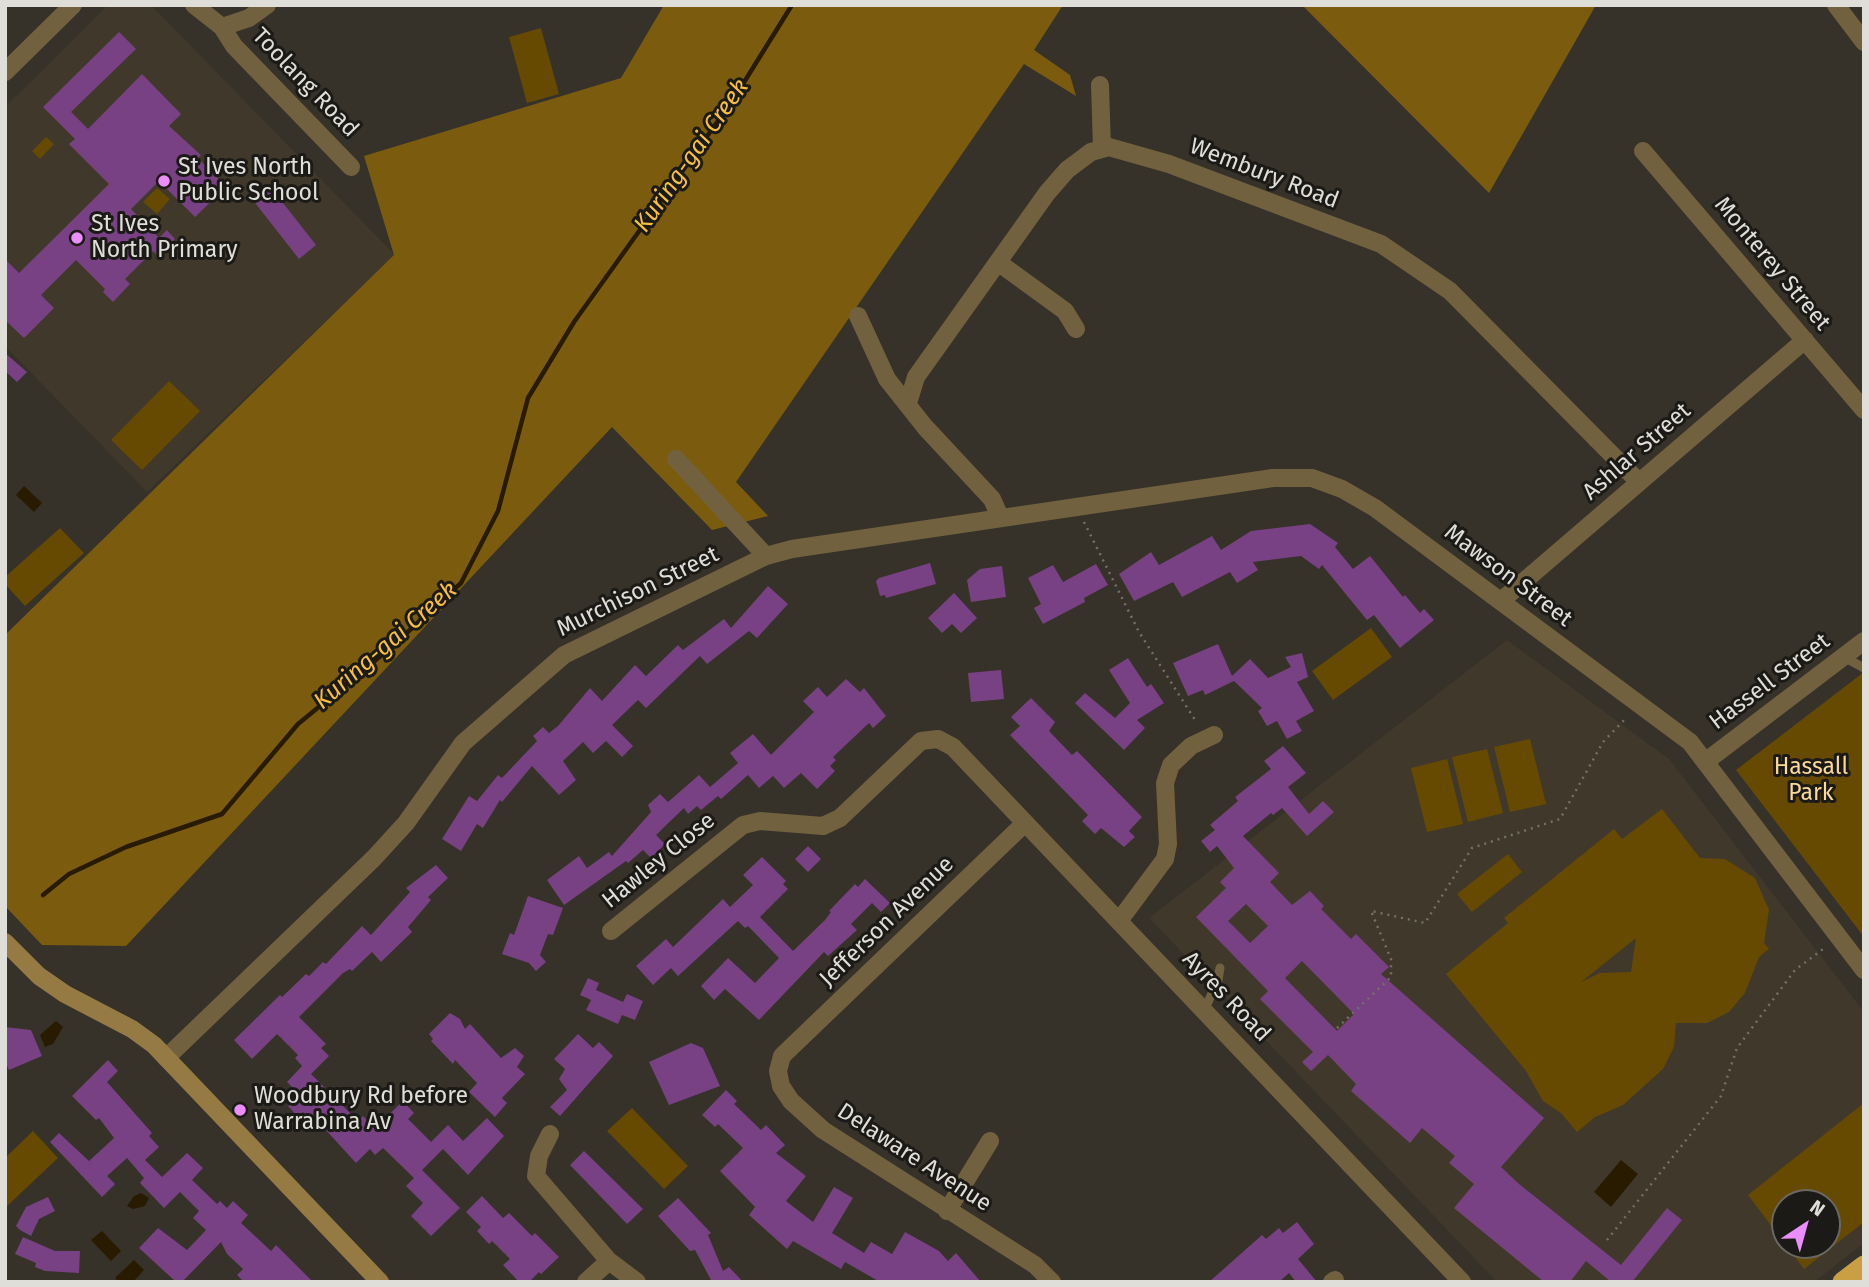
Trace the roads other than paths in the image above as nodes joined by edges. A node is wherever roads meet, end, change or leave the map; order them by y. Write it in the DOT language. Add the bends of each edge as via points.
graph roads {
  1 [pos="73,5"];
  2 [pos="194,5"];
  3 [pos="267,5"];
  4 [pos="1836,5"];
  5 [pos="222,27"];
  6 [pos="1864,42"];
  7 [pos="5,72"];
  8 [pos="1100,85"];
  9 [pos="1102,149"];
  10 [pos="1643,151"];
  11 [pos="351,167"];
  12 [pos="999,263"];
  13 [pos="858,316"];
  14 [pos="1076,328"];
  15 [pos="1805,340"];
  16 [pos="908,403"];
  17 [pos="1864,410"];
  18 [pos="676,460"];
  19 [pos="1639,482"];
  20 [pos="1000,517"];
  21 [pos="766,556"];
  22 [pos="1502,601"];
  23 [pos="1864,641"];
  24 [pos="1843,657"];
  25 [pos="1864,668"];
  26 [pos="1214,735"];
  27 [pos="953,747"];
  28 [pos="1705,762"];
  29 [pos="1025,823"];
  30 [pos="1119,921"];
  31 [pos="611,932"];
  32 [pos="5,942"];
  33 [pos="1220,968"];
  34 [pos="1864,970"];
  35 [pos="1204,1011"];
  36 [pos="782,1056"];
  37 [pos="166,1058"];
  38 [pos="550,1134"];
  39 [pos="990,1142"];
  40 [pos="947,1211"];
  41 [pos="609,1261"];
  42 [pos="1864,1265"];
  43 [pos="380,1282"];
  44 [pos="586,1282"];
  45 [pos="637,1282"];
  46 [pos="1052,1282"];
  47 [pos="1462,1282"];
  48 [pos="1843,1282"];
  1 -- 7 [label="street"];
  2 -- 5 [label="street, Toolang Road"];
  3 -- 5 [label="street" via="249,18"];
  4 -- 6 [label="street"];
  5 -- 11 [label="street, Toolang Road" via="234,46"];
  8 -- 9 [label="street"];
  9 -- 12 [label="street" via="1067,170"];
  9 -- 19 [label="street, Wembury Road" via="1132,151 1381,244 1450,291"];
  10 -- 15 [label="street, Monterey Street"];
  12 -- 14 [label="street" via="1065,311"];
  12 -- 16 [label="street" via="916,377"];
  13 -- 16 [label="street" via="887,379"];
  15 -- 17 [label="street, Monterey Street"];
  15 -- 19 [label="street, Ashlar Street"];
  16 -- 20 [label="street" via="992,499"];
  18 -- 21 [label="street"];
  19 -- 22 [label="street, Ashlar Street"];
  20 -- 21 [label="street, Murchison Street"];
  20 -- 22 [label="street, Mawson Street" via="1273,478 1312,478 1375,508"];
  21 -- 37 [label="street, Murchison Street" via="564,655 463,743 406,823 373,858"];
  22 -- 28 [label="street, Mawson Street" via="1690,742"];
  23 -- 24 [label="street, Hassell Street"];
  24 -- 25 [label="lane"];
  24 -- 28 [label="street, Hassell Street"];
  26 -- 30 [label="street" via="1191,746 1171,765 1165,783 1165,859"];
  27 -- 29 [label="street, Ayres Road"];
  27 -- 31 [label="street, Hawley Close" via="938,739 921,741 840,818 823,826 760,821 743,825"];
  28 -- 34 [label="street, Mawson Street"];
  29 -- 30 [label="street, Ayres Road"];
  29 -- 36 [label="street, Jefferson Avenue"];
  30 -- 35 [label="street, Ayres Road"];
  32 -- 37 [label="street" via="39,976 132,1029"];
  33 -- 35 [label="lane"];
  35 -- 47 [label="street, Ayres Road"];
  36 -- 40 [label="street, Delaware Avenue" via="781,1086 791,1101 823,1130"];
  37 -- 43 [label="street"];
  38 -- 41 [label="street" via="536,1176"];
  39 -- 40 [label="street"];
  40 -- 46 [label="street, Delaware Avenue" via="1035,1265"];
  41 -- 44 [label="street"];
  41 -- 45 [label="street"];
  42 -- 48 [label="highway"];
}
